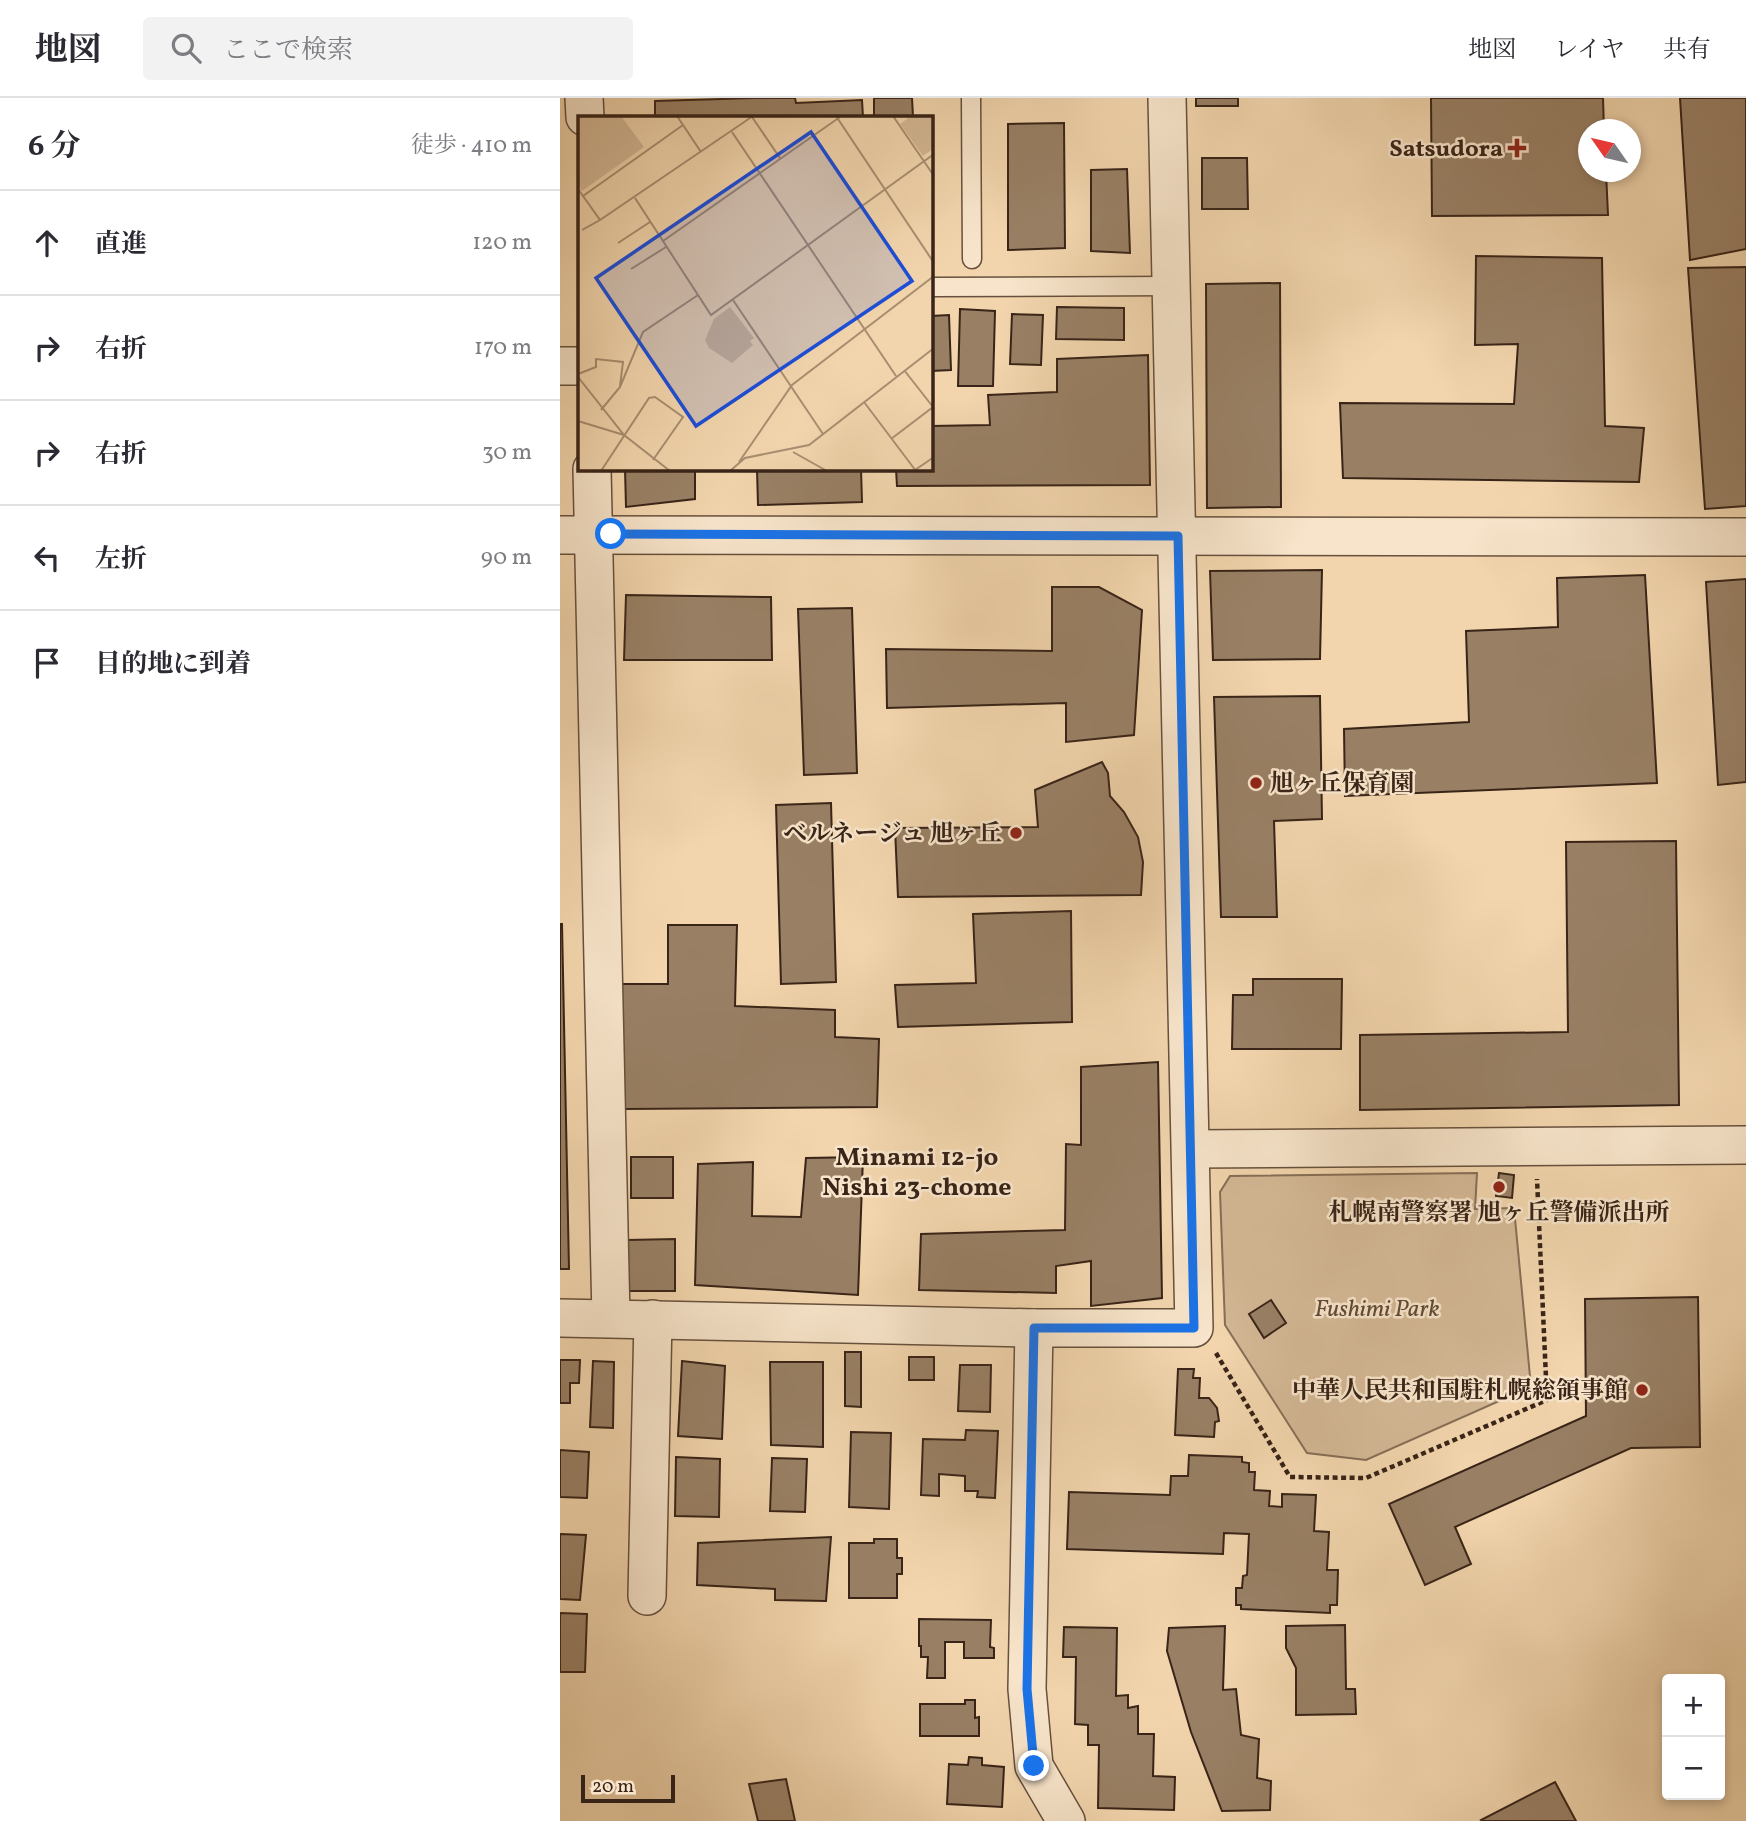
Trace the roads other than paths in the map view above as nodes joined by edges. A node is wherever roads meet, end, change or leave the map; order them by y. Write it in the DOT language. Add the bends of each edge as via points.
graph roads {
  1 [pos="584,98"];
  2 [pos="971,98"];
  3 [pos="1167,98"];
  4 [pos="585,116"];
  5 [pos="972,259"];
  6 [pos="1172,286"];
  7 [pos="933,287"];
  8 [pos="560,366"];
  9 [pos="578,366"];
  10 [pos="592,471"];
  11 [pos="577,535"];
  12 [pos="1178,536"];
  13 [pos="1746,537"];
  14 [pos="1746,1145"];
  15 [pos="1191,1149"];
  16 [pos="560,1318"];
  17 [pos="611,1318"];
  18 [pos="653,1319"];
  19 [pos="1034,1328"];
  20 [pos="647,1596"];
  21 [pos="1066,1821"];
  1 -- 4 [label="street"];
  2 -- 5 [label="lane"];
  3 -- 6 [label="street"];
  6 -- 7 [label="lane"];
  6 -- 12 [label="street"];
  8 -- 9 [label="street"];
  10 -- 11 [label="street"];
  11 -- 12 [label="street"];
  11 -- 17 [label="street"];
  12 -- 13 [label="street"];
  12 -- 15 [label="street"];
  14 -- 15 [label="street"];
  15 -- 19 [label="street" via="1194,1328"];
  16 -- 17 [label="street"];
  17 -- 18 [label="street"];
  18 -- 19 [label="street"];
  18 -- 20 [label="street"];
  19 -- 21 [label="street" via="1027,1689 1034,1766"];
}
